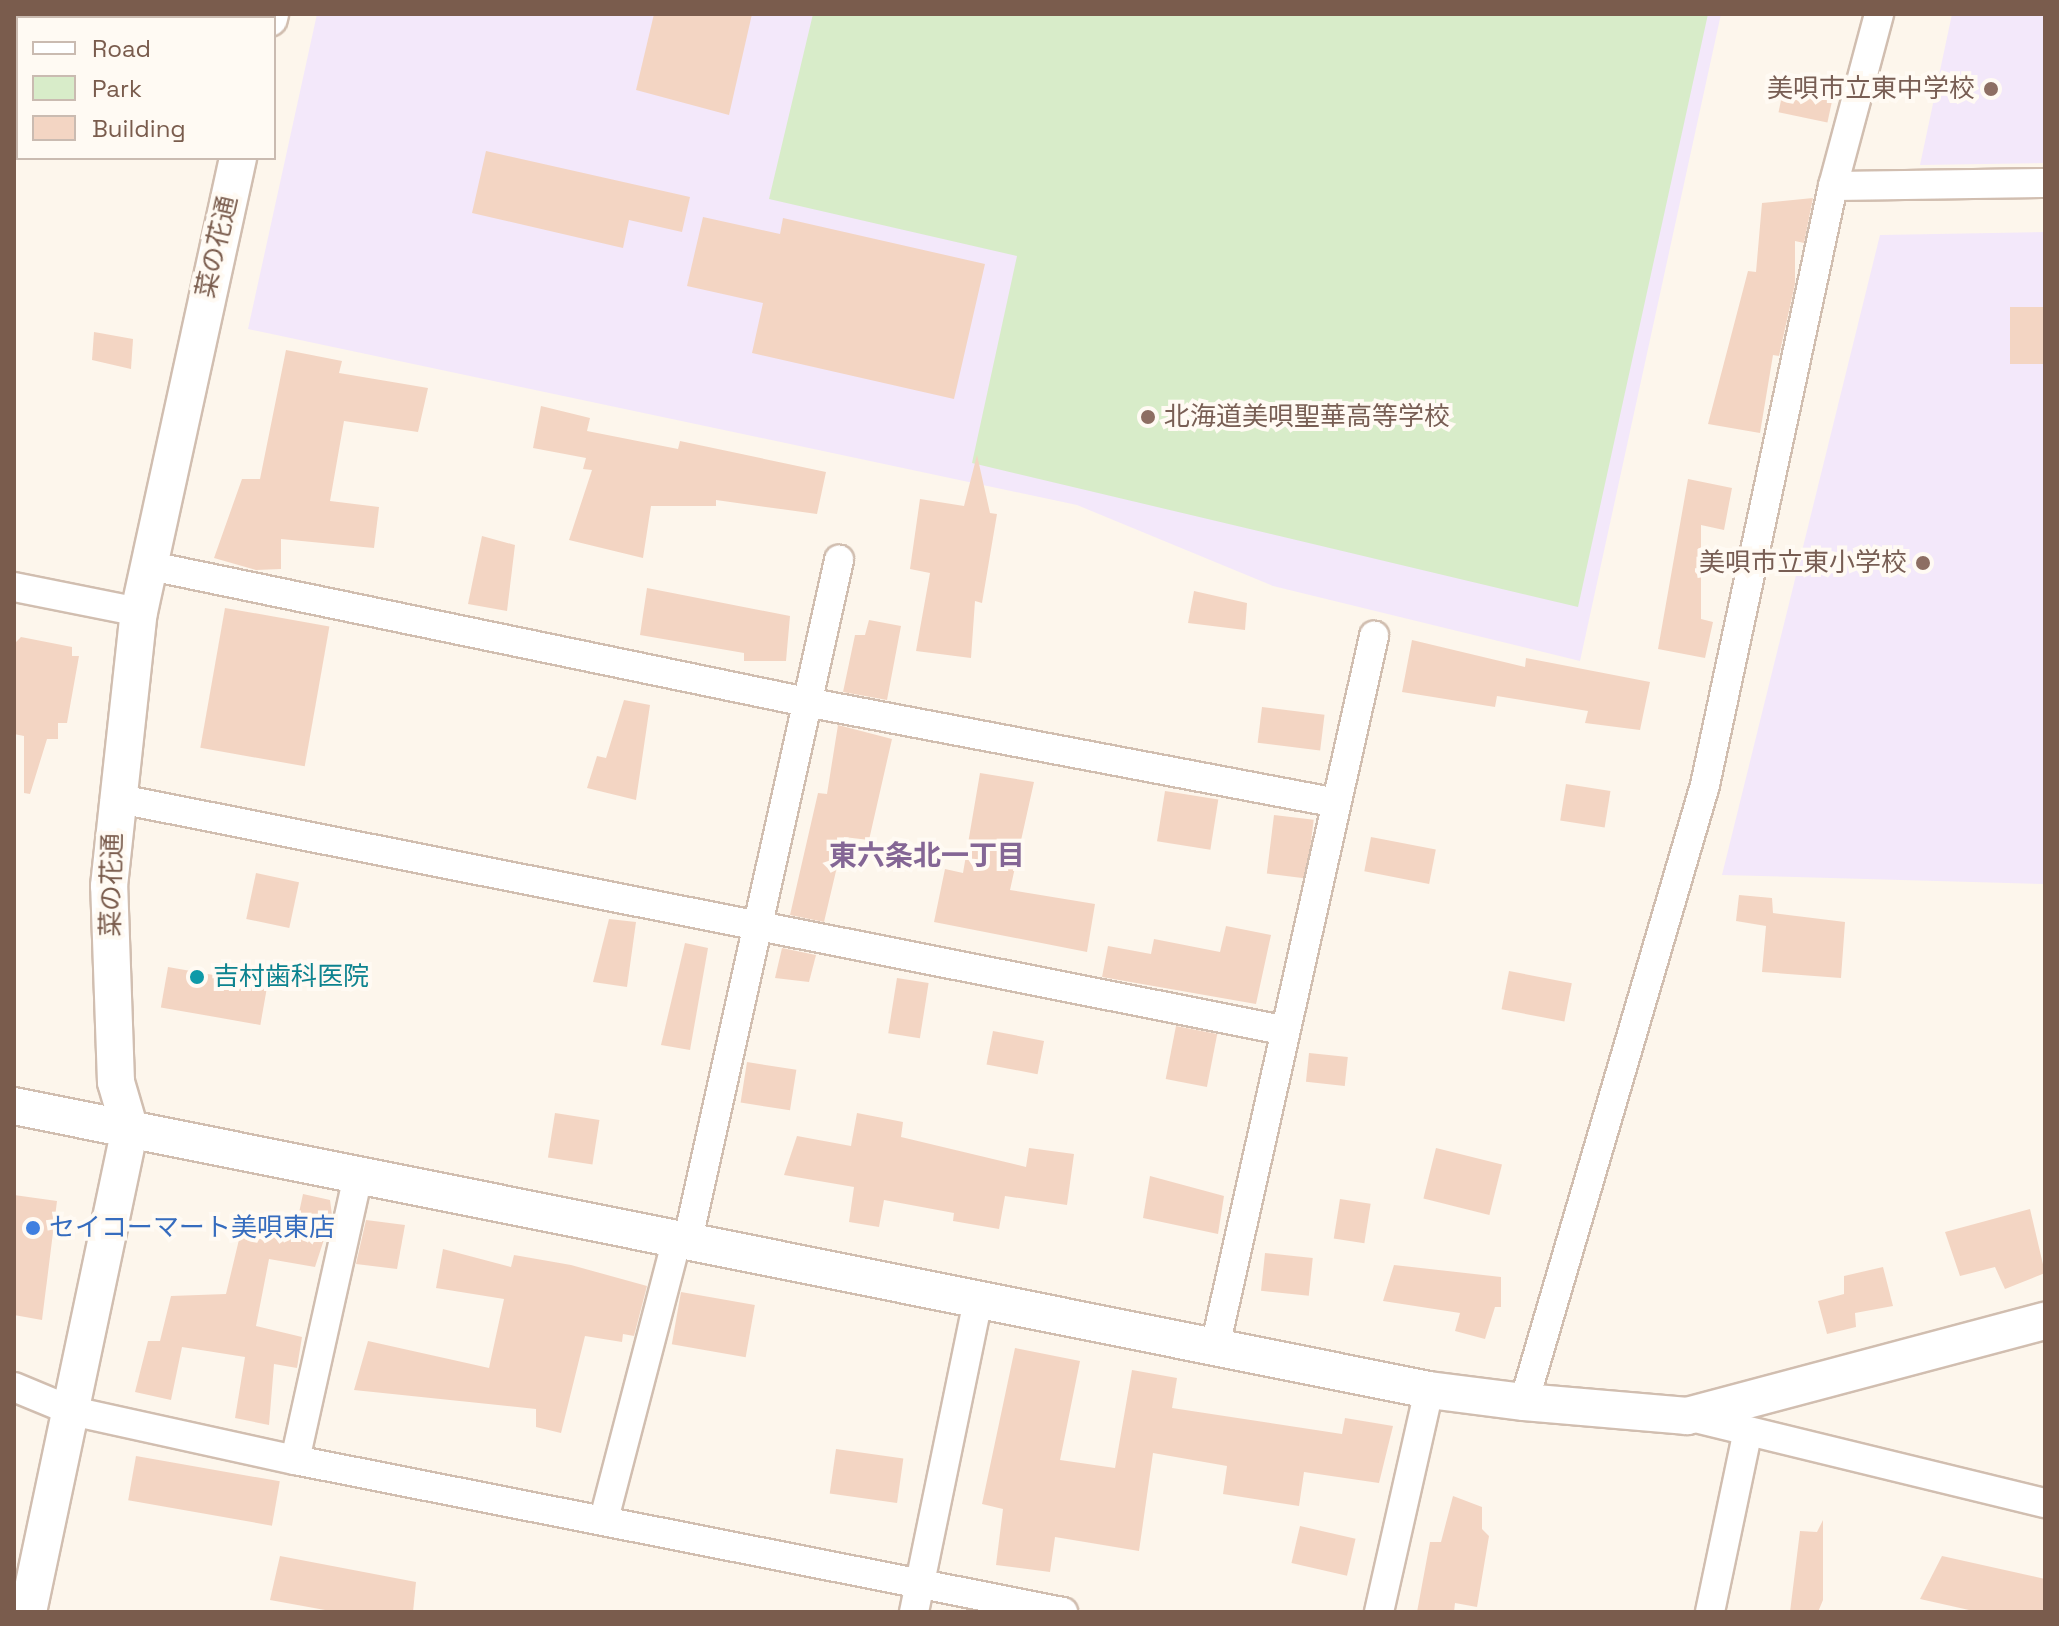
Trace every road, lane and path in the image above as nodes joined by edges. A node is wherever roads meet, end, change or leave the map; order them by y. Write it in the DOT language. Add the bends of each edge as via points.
graph roads {
  1 [pos="1879,14"];
  2 [pos="238,160"];
  3 [pos="2045,183"];
  4 [pos="1833,186"];
  5 [pos="839,560"];
  6 [pos="146,565"];
  7 [pos="14,587"];
  8 [pos="139,612"];
  9 [pos="1374,636"];
  10 [pos="811,703"];
  11 [pos="115,798"];
  12 [pos="1337,803"];
  13 [pos="757,925"];
  14 [pos="1282,1030"];
  15 [pos="14,1106"];
  16 [pos="130,1130"];
  17 [pos="358,1175"];
  18 [pos="688,1239"];
  19 [pos="978,1299"];
  20 [pos="2045,1321"];
  21 [pos="1215,1347"];
  22 [pos="14,1387"];
  23 [pos="1429,1390"];
  24 [pos="1524,1402"];
  25 [pos="72,1411"];
  26 [pos="1687,1416"];
  27 [pos="1747,1435"];
  28 [pos="295,1460"];
  29 [pos="2045,1503"];
  30 [pos="604,1519"];
  31 [pos="920,1583"];
  32 [pos="28,1612"];
  33 [pos="914,1612"];
  34 [pos="1063,1612"];
  35 [pos="1379,1612"];
  36 [pos="1710,1612"];
  1 -- 4 [label="street"];
  2 -- 6 [label="street, 菜の花通"];
  3 -- 4 [label="street"];
  4 -- 24 [label="street" via="1705,785"];
  5 -- 10 [label="street"];
  6 -- 8 [label="street, 菜の花通"];
  6 -- 10 [label="street"];
  7 -- 8 [label="street"];
  8 -- 11 [label="street, 菜の花通"];
  9 -- 12 [label="street"];
  10 -- 12 [label="street"];
  10 -- 13 [label="street"];
  11 -- 13 [label="street"];
  11 -- 16 [label="street, 菜の花通" via="111,1008 116,1082"];
  12 -- 14 [label="street"];
  13 -- 14 [label="street"];
  13 -- 18 [label="street"];
  14 -- 21 [label="street"];
  15 -- 16 [label="street"];
  16 -- 17 [label="street"];
  16 -- 25 [label="street, 菜の花通"];
  17 -- 18 [label="street"];
  17 -- 28 [label="street"];
  18 -- 19 [label="street"];
  18 -- 30 [label="street" via="674,1251"];
  19 -- 21 [label="street"];
  19 -- 31 [label="street"];
  20 -- 26 [label="street"];
  21 -- 23 [label="street"];
  22 -- 25 [label="street"];
  23 -- 24 [label="street"];
  23 -- 35 [label="street"];
  24 -- 26 [label="street"];
  25 -- 28 [label="street"];
  25 -- 32 [label="street, 菜の花通"];
  26 -- 27 [label="street"];
  27 -- 29 [label="street"];
  27 -- 36 [label="street"];
  28 -- 30 [label="street"];
  30 -- 31 [label="street"];
  31 -- 33 [label="street"];
  31 -- 34 [label="street"];
}
